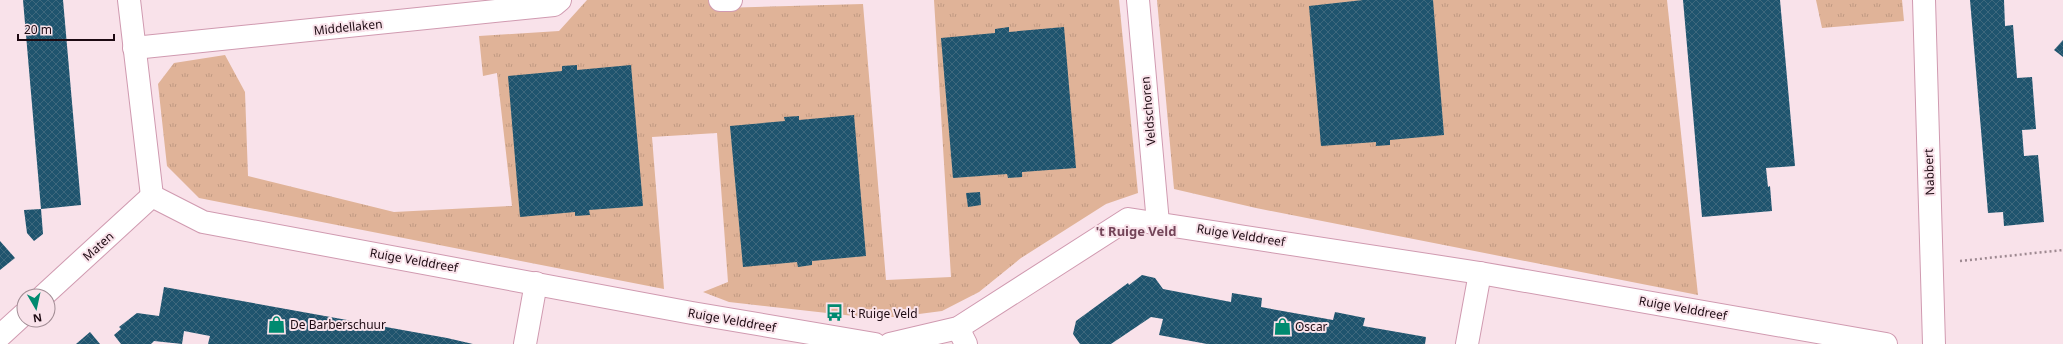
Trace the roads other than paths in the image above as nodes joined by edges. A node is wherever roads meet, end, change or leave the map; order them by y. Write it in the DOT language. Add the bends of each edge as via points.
graph roads {
  1 [pos="129,0"];
  2 [pos="560,0"];
  3 [pos="720,0"];
  4 [pos="731,0"];
  5 [pos="1138,0"];
  6 [pos="1924,0"];
  7 [pos="134,48"];
  8 [pos="152,196"];
  9 [pos="1158,222"];
  10 [pos="1480,273"];
  11 [pos="536,282"];
  12 [pos="52,288"];
  13 [pos="16,321"];
  14 [pos="0,336"];
  15 [pos="962,336"];
  16 [pos="525,344"];
  17 [pos="875,344"];
  18 [pos="890,344"];
  19 [pos="1467,344"];
  20 [pos="1886,344"];
  21 [pos="1934,344"];
  1 -- 7 [label="street"];
  2 -- 7 [label="street, Middellaken" via="554,5"];
  3 -- 4 [label="street"];
  5 -- 9 [label="street, Veldschoren"];
  6 -- 21 [label="street, Nabbert"];
  7 -- 8 [label="street"];
  8 -- 11 [label="street, Ruige Velddreef" via="203,222"];
  8 -- 12 [label="street, Maten"];
  9 -- 10 [label="street, Ruige Velddreef"];
  9 -- 15 [label="street, Ruige Velddreef" via="1128,219"];
  10 -- 19 [label="street"];
  10 -- 20 [label="street, Ruige Velddreef"];
  11 -- 16 [label="street"];
  11 -- 17 [label="street, Ruige Velddreef" via="731,320"];
  13 -- 14 [label="street"];
  15 -- 18 [label="street, Ruige Velddreef"];
}
